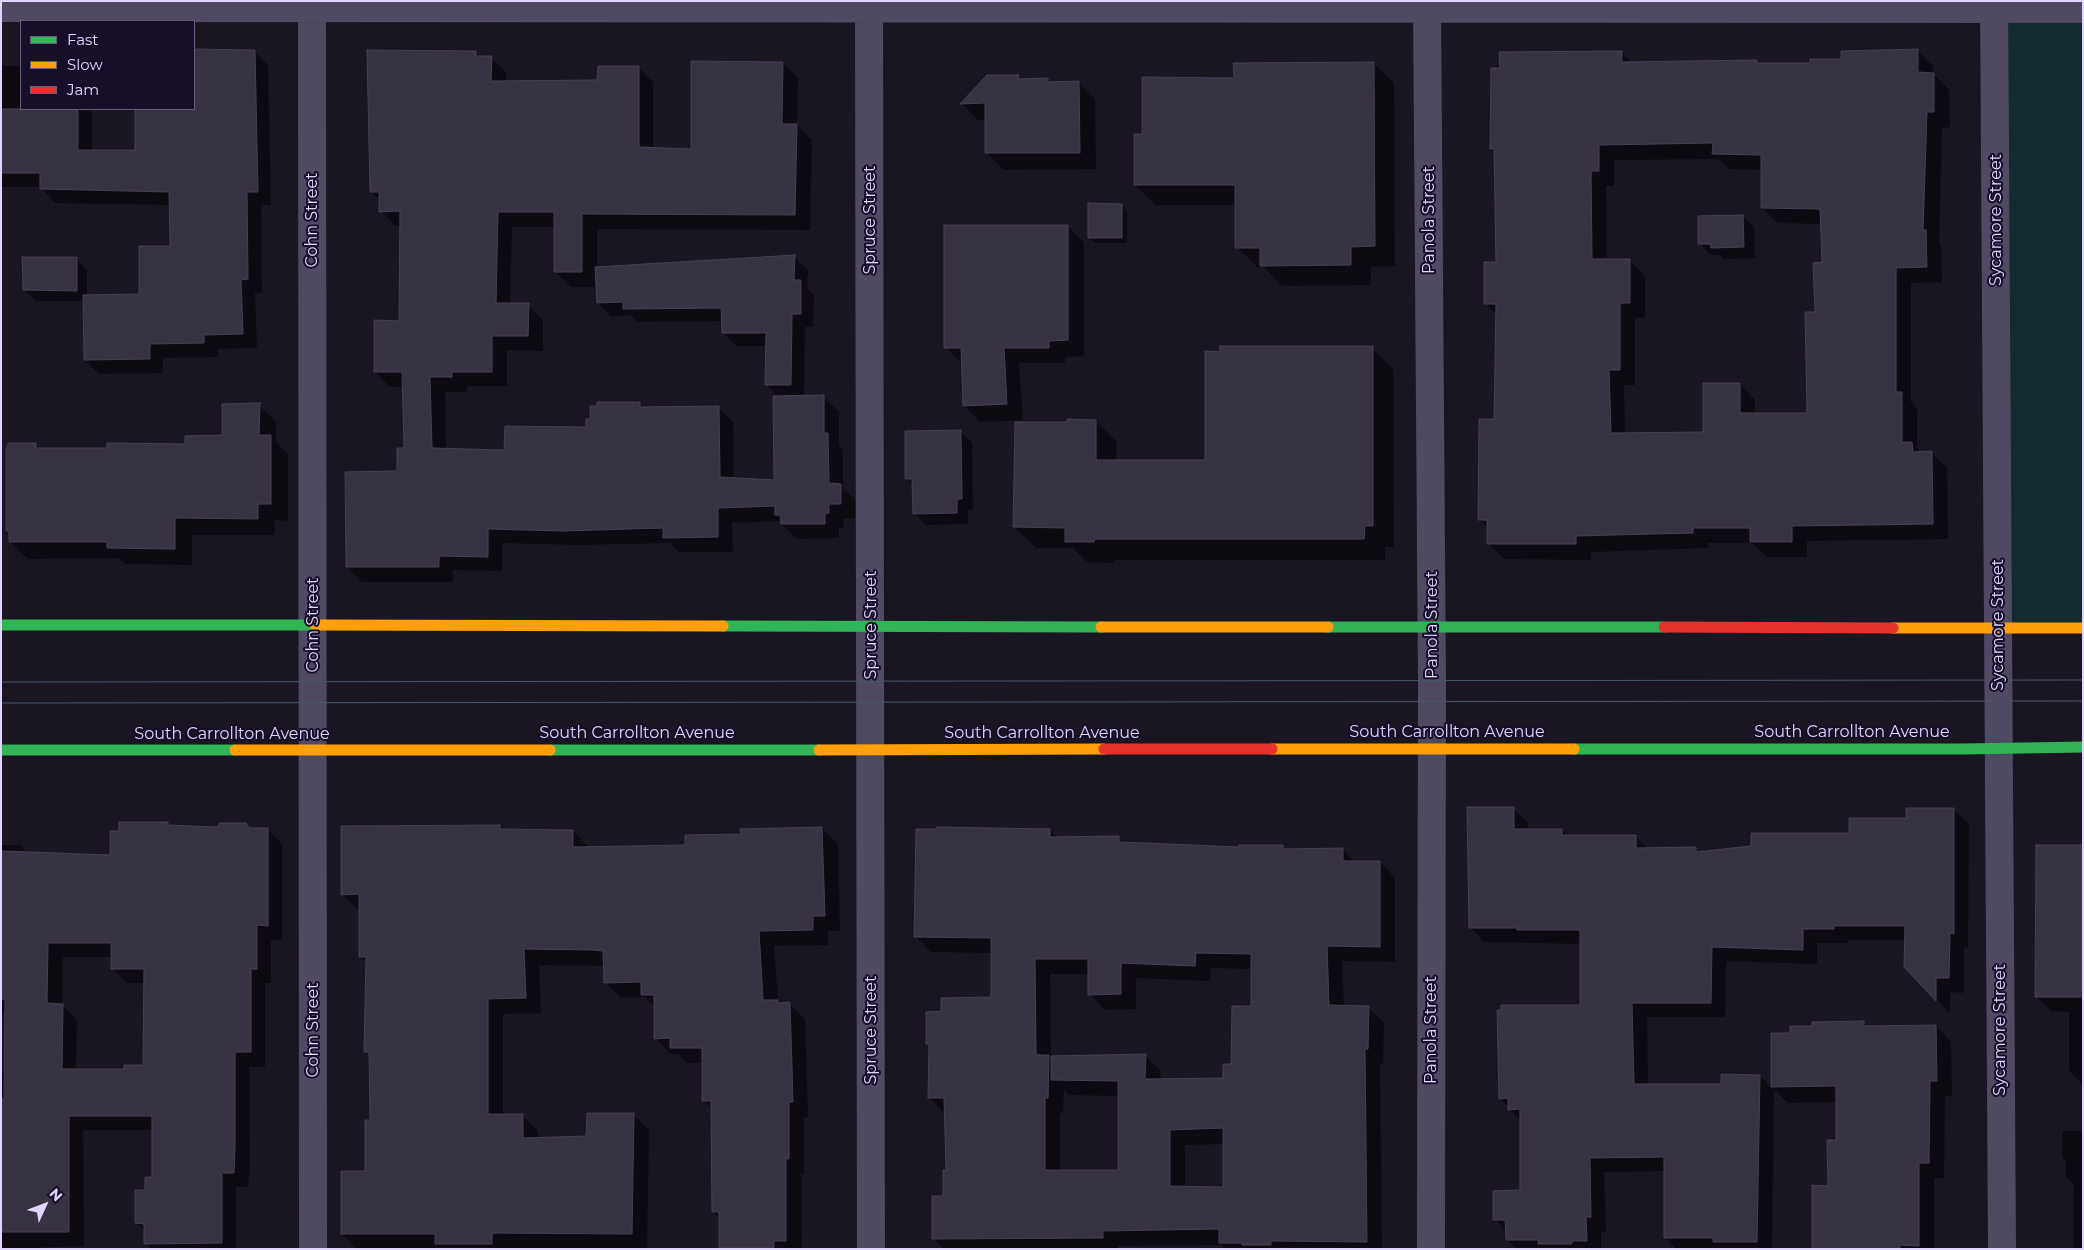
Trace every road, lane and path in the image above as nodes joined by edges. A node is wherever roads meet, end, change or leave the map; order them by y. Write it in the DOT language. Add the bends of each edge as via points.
graph roads {
  1 [pos="869,4"];
  2 [pos="312,5"];
  3 [pos="1428,5"];
  4 [pos="1994,5"];
  5 [pos="1,8"];
  6 [pos="2083,9"];
  7 [pos="1,625"];
  8 [pos="312,625"];
  9 [pos="870,626"];
  10 [pos="1432,627"];
  11 [pos="1998,628"];
  12 [pos="2083,628"];
  13 [pos="2083,747"];
  14 [pos="1998,748"];
  15 [pos="870,749"];
  16 [pos="1431,749"];
  17 [pos="1,750"];
  18 [pos="313,750"];
  19 [pos="313,1249"];
  20 [pos="871,1249"];
  21 [pos="1431,1249"];
  22 [pos="2002,1249"];
  1 -- 2 [label="street"];
  1 -- 3 [label="street"];
  1 -- 9 [label="street, Spruce Street"];
  2 -- 5 [label="street"];
  2 -- 8 [label="street, Cohn Street"];
  3 -- 4 [label="street"];
  3 -- 10 [label="street, Panola Street"];
  4 -- 6 [label="street"];
  4 -- 11 [label="street, Sycamore Street"];
  7 -- 8 [label="main road"];
  8 -- 9 [label="main road"];
  8 -- 18 [label="street, Cohn Street"];
  9 -- 10 [label="main road"];
  9 -- 15 [label="street, Spruce Street"];
  10 -- 11 [label="main road"];
  10 -- 16 [label="street, Panola Street"];
  11 -- 12 [label="main road"];
  11 -- 14 [label="street, Sycamore Street"];
  13 -- 14 [label="main road, South Carrollton Avenue"];
  14 -- 16 [label="main road, South Carrollton Avenue"];
  14 -- 22 [label="street, Sycamore Street"];
  15 -- 16 [label="main road, South Carrollton Avenue"];
  15 -- 18 [label="main road, South Carrollton Avenue"];
  15 -- 20 [label="street, Spruce Street"];
  16 -- 21 [label="street, Panola Street"];
  17 -- 18 [label="main road, South Carrollton Avenue"];
  18 -- 19 [label="street, Cohn Street"];
}
